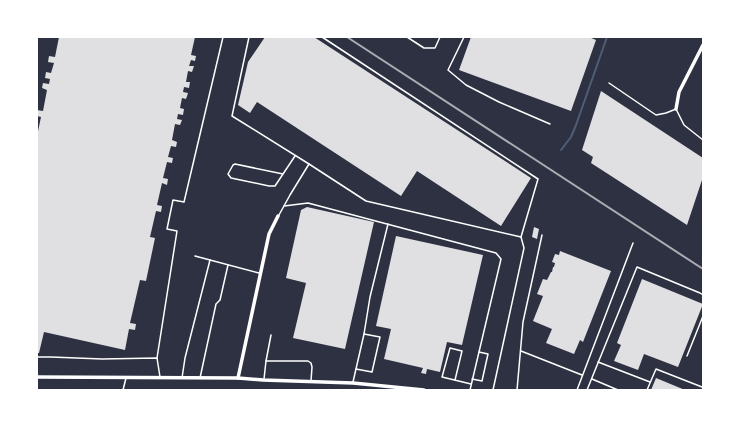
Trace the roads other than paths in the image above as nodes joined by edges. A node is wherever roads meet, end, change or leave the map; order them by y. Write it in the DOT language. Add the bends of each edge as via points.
graph roads {
  1 [pos="223,37"];
  2 [pos="249,37"];
  3 [pos="322,37"];
  4 [pos="407,37"];
  5 [pos="440,37"];
  6 [pos="464,37"];
  7 [pos="703,45"];
  8 [pos="609,83"];
  9 [pos="676,109"];
  10 [pos="550,124"];
  11 [pos="703,140"];
  12 [pos="295,156"];
  13 [pos="309,164"];
  14 [pos="283,174"];
  15 [pos="284,206"];
  16 [pos="278,216"];
  17 [pos="388,224"];
  18 [pos="542,234"];
  19 [pos="522,237"];
  20 [pos="633,243"];
  21 [pos="196,256"];
  22 [pos="210,260"];
  23 [pos="228,265"];
  24 [pos="261,274"];
  25 [pos="703,295"];
  26 [pos="703,316"];
  27 [pos="364,334"];
  28 [pos="271,335"];
  29 [pos="520,351"];
  30 [pos="478,352"];
  31 [pos="687,356"];
  32 [pos="37,357"];
  33 [pos="157,358"];
  34 [pos="266,361"];
  35 [pos="598,362"];
  36 [pos="356,369"];
  37 [pos="582,375"];
  38 [pos="37,377"];
  39 [pos="126,377"];
  40 [pos="160,378"];
  41 [pos="182,378"];
  42 [pos="200,378"];
  43 [pos="238,378"];
  44 [pos="472,379"];
  45 [pos="591,379"];
  46 [pos="263,380"];
  47 [pos="455,380"];
  48 [pos="311,381"];
  49 [pos="650,382"];
  50 [pos="353,383"];
  51 [pos="471,384"];
  52 [pos="702,386"];
  53 [pos="123,390"];
  54 [pos="424,390"];
  55 [pos="470,390"];
  56 [pos="493,390"];
  57 [pos="517,390"];
  58 [pos="577,390"];
  59 [pos="587,390"];
  60 [pos="618,390"];
  61 [pos="647,390"];
  1 -- 33 [label="lane" via="184,202 173,200 167,229 177,231"];
  2 -- 12 [label="lane" via="232,116"];
  3 -- 19 [label="lane" via="538,179"];
  4 -- 5 [label="lane" via="424,48 435,48"];
  6 -- 10 [label="lane" via="448,70 466,85"];
  7 -- 9 [label="street" via="679,92"];
  8 -- 9 [label="lane" via="656,115"];
  9 -- 11 [label="lane" via="684,125"];
  12 -- 13 [label="lane"];
  12 -- 14 [label="lane"];
  13 -- 15 [label="lane"];
  13 -- 19 [label="lane" via="366,202"];
  14 -- 14 [label="lane" via="235,164 228,174 231,178 269,186 275,186"];
  15 -- 16 [label="lane"];
  15 -- 17 [label="lane" via="308,203"];
  16 -- 24 [label="street" via="269,234"];
  17 -- 27 [label="lane" via="370,297"];
  17 -- 30 [label="lane" via="496,253 501,260"];
  18 -- 29 [label="lane" via="523,322"];
  19 -- 56 [label="lane" via="524,248"];
  20 -- 37 [label="lane"];
  21 -- 22 [label="lane"];
  22 -- 23 [label="lane"];
  22 -- 41 [label="lane"];
  23 -- 24 [label="lane"];
  23 -- 42 [label="lane" via="220,300 216,304"];
  24 -- 43 [label="street"];
  25 -- 35 [label="lane" via="637,266"];
  26 -- 31 [label="lane"];
  27 -- 36 [label="lane"];
  27 -- 36 [label="lane" via="380,337 372,372"];
  28 -- 34 [label="lane"];
  29 -- 37 [label="lane"];
  29 -- 57 [label="lane"];
  30 -- 44 [label="lane"];
  30 -- 44 [label="lane" via="488,354 482,381"];
  32 -- 33 [label="lane"];
  33 -- 40 [label="lane"];
  34 -- 46 [label="lane"];
  34 -- 48 [label="lane" via="308,361 312,367"];
  35 -- 45 [label="lane"];
  35 -- 49 [label="lane"];
  36 -- 50 [label="lane"];
  37 -- 58 [label="lane"];
  38 -- 39 [label="street"];
  39 -- 40 [label="street"];
  39 -- 53 [label="lane"];
  40 -- 41 [label="street"];
  41 -- 42 [label="street"];
  42 -- 43 [label="street"];
  43 -- 46 [label="street"];
  44 -- 51 [label="lane"];
  45 -- 59 [label="lane"];
  45 -- 60 [label="lane"];
  46 -- 48 [label="street"];
  47 -- 47 [label="lane" via="462,351 450,348 442,377"];
  47 -- 51 [label="lane"];
  48 -- 50 [label="street"];
  49 -- 52 [label="lane" via="656,369"];
  49 -- 61 [label="lane"];
  50 -- 54 [label="street"];
  51 -- 55 [label="lane"];
}
